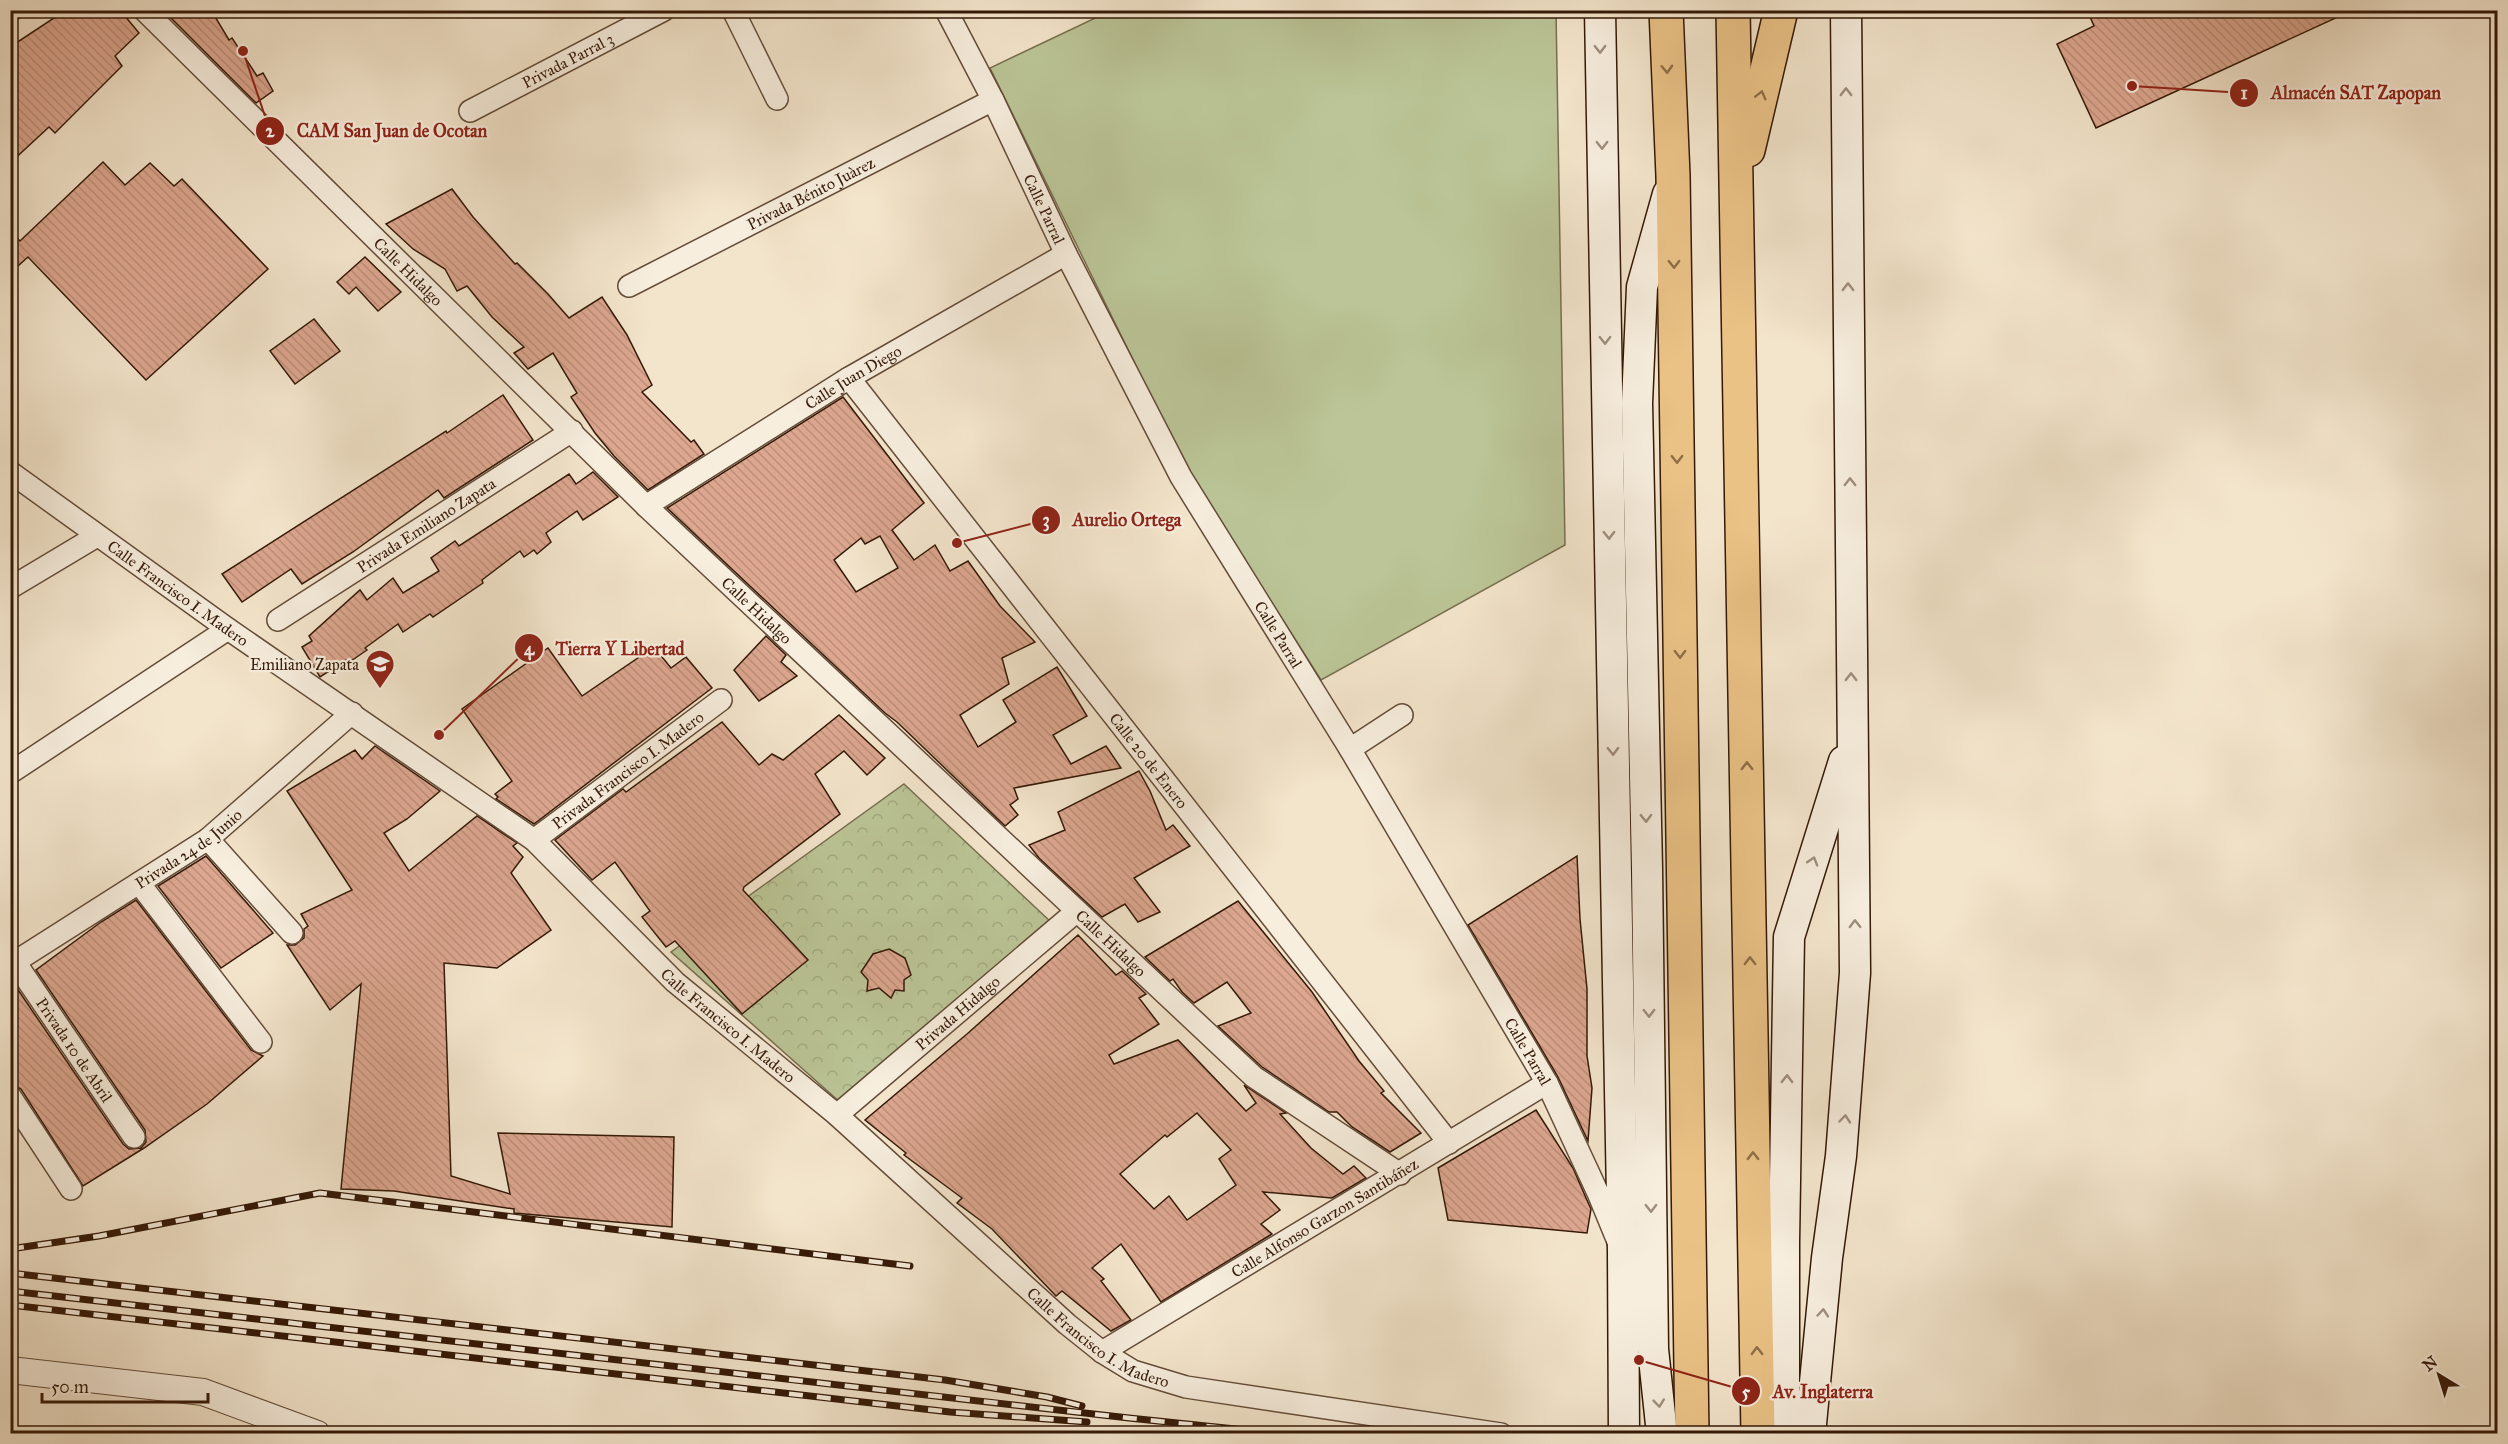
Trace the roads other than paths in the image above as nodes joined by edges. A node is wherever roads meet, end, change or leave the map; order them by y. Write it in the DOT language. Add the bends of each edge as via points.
graph roads {
  1 [pos="144,10"];
  2 [pos="664,10"];
  3 [pos="733,10"];
  4 [pos="946,10"];
  5 [pos="1600,10"];
  6 [pos="1666,10"];
  7 [pos="1733,10"];
  8 [pos="1781,10"];
  9 [pos="1846,10"];
  10 [pos="777,99"];
  11 [pos="993,100"];
  12 [pos="470,111"];
  13 [pos="1673,176"];
  14 [pos="1738,192"];
  15 [pos="1066,254"];
  16 [pos="629,286"];
  17 [pos="849,378"];
  18 [pos="573,431"];
  19 [pos="10,472"];
  20 [pos="646,506"];
  21 [pos="97,536"];
  22 [pos="1641,587"];
  23 [pos="10,588"];
  24 [pos="278,620"];
  25 [pos="228,629"];
  26 [pos="721,700"];
  27 [pos="352,713"];
  28 [pos="1402,715"];
  29 [pos="1612,715"];
  30 [pos="1852,736"];
  31 [pos="1350,749"];
  32 [pos="10,773"];
  33 [pos="208,839"];
  34 [pos="534,840"];
  35 [pos="139,883"];
  36 [pos="1077,911"];
  37 [pos="292,933"];
  38 [pos="13,964"];
  39 [pos="261,1042"];
  40 [pos="1547,1083"];
  41 [pos="10,1096"];
  42 [pos="837,1115"];
  43 [pos="134,1137"];
  44 [pos="1449,1143"];
  45 [pos="1400,1174"];
  46 [pos="71,1189"];
  47 [pos="1623,1252"];
  48 [pos="1102,1352"];
  49 [pos="10,1370"];
  50 [pos="1758,1421"];
  51 [pos="1692,1423"];
  52 [pos="306,1432"];
  53 [pos="1501,1434"];
  54 [pos="1624,1434"];
  55 [pos="1662,1434"];
  56 [pos="1784,1434"];
  57 [pos="1810,1434"];
  1 -- 18 [label="street, Calle Hidalgo"];
  2 -- 12 [label="street, Privada Parral 3"];
  3 -- 10 [label="street"];
  4 -- 11 [label="street, Calle Parral"];
  5 -- 29 [label="main road, one-way"];
  6 -- 13 [label="highway, one-way"];
  7 -- 14 [label="highway"];
  14 -- 8 [label="highway, one-way"];
  30 -- 9 [label="main road, one-way"];
  11 -- 15 [label="street, Calle Parral"];
  11 -- 16 [label="street, Privada Bénito Juàrez"];
  13 -- 22 [label="main road" via="1642,287 1637,403"];
  13 -- 51 [label="highway, one-way"];
  50 -- 14 [label="highway, one-way"];
  15 -- 17 [label="street, Calle Juan Diego"];
  15 -- 31 [label="street, Calle Parral" via="1181,477"];
  17 -- 20 [label="street, Calle Juan Diego"];
  17 -- 44 [label="street, Calle 20 de Enero"];
  18 -- 20 [label="street, Calle Hidalgo"];
  18 -- 24 [label="street, Privada Emiliano Zapata"];
  19 -- 21 [label="street, Calle Francisco I. Madero"];
  20 -- 36 [label="street, Calle Hidalgo"];
  21 -- 23 [label="street"];
  21 -- 25 [label="street, Calle Francisco I. Madero"];
  22 -- 29 [label="main road"];
  22 -- 55 [label="main road, one-way" via="1653,1349"];
  25 -- 27 [label="street, Calle Francisco I. Madero"];
  25 -- 32 [label="street"];
  26 -- 34 [label="street, Privada Francisco I. Madero"];
  27 -- 33 [label="street, Privada 24 de Junio"];
  27 -- 34 [label="street, Calle Francisco I. Madero"];
  28 -- 31 [label="street"];
  29 -- 47 [label="main road, one-way"];
  56 -- 30 [label="main road, one-way" via="1789,937"];
  57 -- 30 [label="main road, one-way" via="1841,1156 1856,973"];
  31 -- 40 [label="street, Calle Parral"];
  33 -- 35 [label="street, Privada 24 de Junio"];
  33 -- 37 [label="street"];
  34 -- 42 [label="street, Calle Francisco I. Madero" via="675,982"];
  35 -- 38 [label="street, Privada 24 de Junio"];
  35 -- 39 [label="street"];
  36 -- 42 [label="street, Privada Hidalgo"];
  36 -- 45 [label="street, Calle Hidalgo" via="1254,1077"];
  38 -- 43 [label="street, Privada 10 de Abril"];
  40 -- 44 [label="street, Calle Alfonso Garzon Santibáñez"];
  40 -- 47 [label="street, Calle Parral"];
  41 -- 46 [label="street"];
  42 -- 48 [label="street, Calle Francisco I. Madero"];
  44 -- 45 [label="street, Calle Alfonso Garzon Santibáñez"];
  45 -- 48 [label="street, Calle Alfonso Garzon Santibáñez"];
  47 -- 54 [label="main road"];
  48 -- 53 [label="street, Calle Francisco I. Madero" via="1132,1371 1186,1387"];
  49 -- 52 [label="street" via="203,1392"];
}
